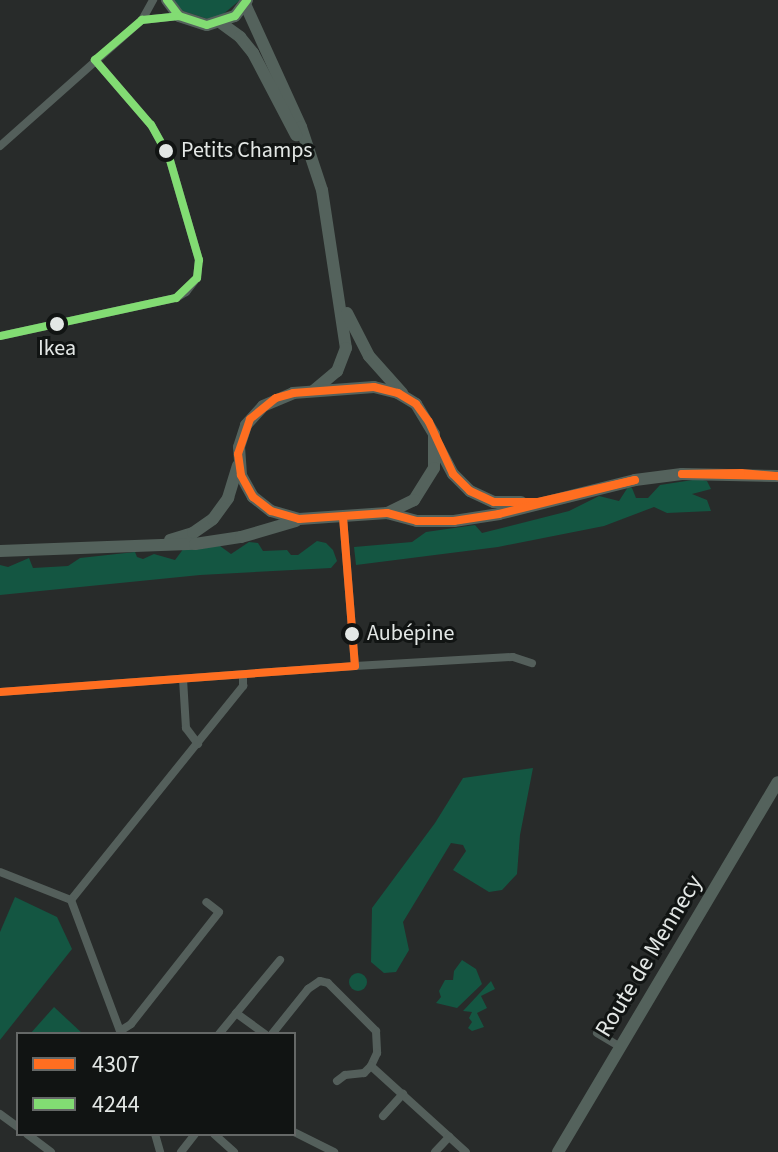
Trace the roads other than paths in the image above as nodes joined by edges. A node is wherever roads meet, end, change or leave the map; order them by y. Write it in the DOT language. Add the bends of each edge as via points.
graph roads {
  1 [pos="153,0"];
  2 [pos="167,0"];
  3 [pos="246,2"];
  4 [pos="179,16"];
  5 [pos="142,20"];
  6 [pos="221,23"];
  7 [pos="95,60"];
  8 [pos="0,146"];
  9 [pos="324,213"];
  10 [pos="341,301"];
  11 [pos="0,336"];
  12 [pos="312,392"];
  13 [pos="408,398"];
  14 [pos="436,443"];
  15 [pos="239,462"];
  16 [pos="772,476"];
  17 [pos="538,502"];
  18 [pos="387,513"];
  19 [pos="343,517"];
  20 [pos="299,519"];
  21 [pos="164,543"];
  22 [pos="0,551"];
  23 [pos="532,663"];
  24 [pos="355,666"];
  25 [pos="243,675"];
  26 [pos="183,679"];
  27 [pos="0,692"];
  28 [pos="198,744"];
  29 [pos="778,782"];
  30 [pos="0,872"];
  31 [pos="71,900"];
  32 [pos="206,902"];
  33 [pos="280,960"];
  34 [pos="236,1013"];
  35 [pos="121,1032"];
  36 [pos="122,1032"];
  37 [pos="221,1032"];
  38 [pos="262,1032"];
  39 [pos="274,1032"];
  40 [pos="597,1033"];
  41 [pos="620,1047"];
  42 [pos="371,1066"];
  43 [pos="337,1081"];
  44 [pos="403,1094"];
  45 [pos="383,1116"];
  46 [pos="296,1133"];
  47 [pos="30,1136"];
  48 [pos="193,1136"];
  49 [pos="216,1136"];
  50 [pos="449,1137"];
  51 [pos="51,1152"];
  52 [pos="181,1152"];
  53 [pos="234,1152"];
  54 [pos="334,1152"];
  55 [pos="435,1152"];
  56 [pos="466,1152"];
  57 [pos="558,1152"];
  1 -- 5 [label="street"];
  2 -- 4 [label="main road"];
  3 -- 6 [label="main road"];
  3 -- 9 [label="main road" via="301,127 322,190"];
  4 -- 5 [label="street"];
  4 -- 6 [label="main road" via="207,25"];
  5 -- 7 [label="street"];
  6 -- 9 [label="main road" via="240,37 276,92"];
  7 -- 8 [label="street"];
  7 -- 11 [label="street" via="151,125 169,157 199,260 197,278 176,298"];
  9 -- 10 [label="main road"];
  10 -- 12 [label="main road" via="344,356 337,371"];
  10 -- 13 [label="main road" via="369,356"];
  12 -- 13 [label="main road" via="374,387"];
  12 -- 15 [label="main road" via="276,398 255,413 242,437"];
  13 -- 14 [label="main road" via="423,412"];
  14 -- 17 [label="main road" via="453,474 470,491 494,502"];
  14 -- 18 [label="main road" via="434,468 425,487 408,504"];
  15 -- 20 [label="main road" via="246,487 259,503"];
  15 -- 21 [label="main road" via="228,498 213,519"];
  16 -- 17 [label="main road" via="682,474"];
  17 -- 18 [label="main road" via="440,522"];
  18 -- 19 [label="main road"];
  19 -- 20 [label="main road"];
  19 -- 24 [label="street"];
  20 -- 21 [label="main road" via="228,540"];
  21 -- 22 [label="main road"];
  23 -- 24 [label="street" via="513,657"];
  24 -- 25 [label="street"];
  25 -- 26 [label="street"];
  25 -- 28 [label="street" via="243,686"];
  26 -- 27 [label="street"];
  26 -- 28 [label="street" via="186,728"];
  28 -- 31 [label="street"];
  29 -- 41 [label="main road, Route de Mennecy"];
  30 -- 31 [label="street"];
  31 -- 35 [label="street"];
  32 -- 36 [label="street" via="219,912"];
  33 -- 34 [label="street"];
  34 -- 37 [label="street"];
  34 -- 38 [label="street"];
  39 -- 42 [label="street" via="308,989 320,981 328,983 374,1025 377,1053"];
  40 -- 41 [label="street"];
  41 -- 57 [label="main road, Route de Mennecy"];
  42 -- 43 [label="street"];
  42 -- 44 [label="street"];
  44 -- 45 [label="street"];
  44 -- 50 [label="street"];
  46 -- 54 [label="street"];
  47 -- 51 [label="street"];
  48 -- 52 [label="street"];
  49 -- 53 [label="street"];
  50 -- 55 [label="street"];
  50 -- 56 [label="street"];
}
